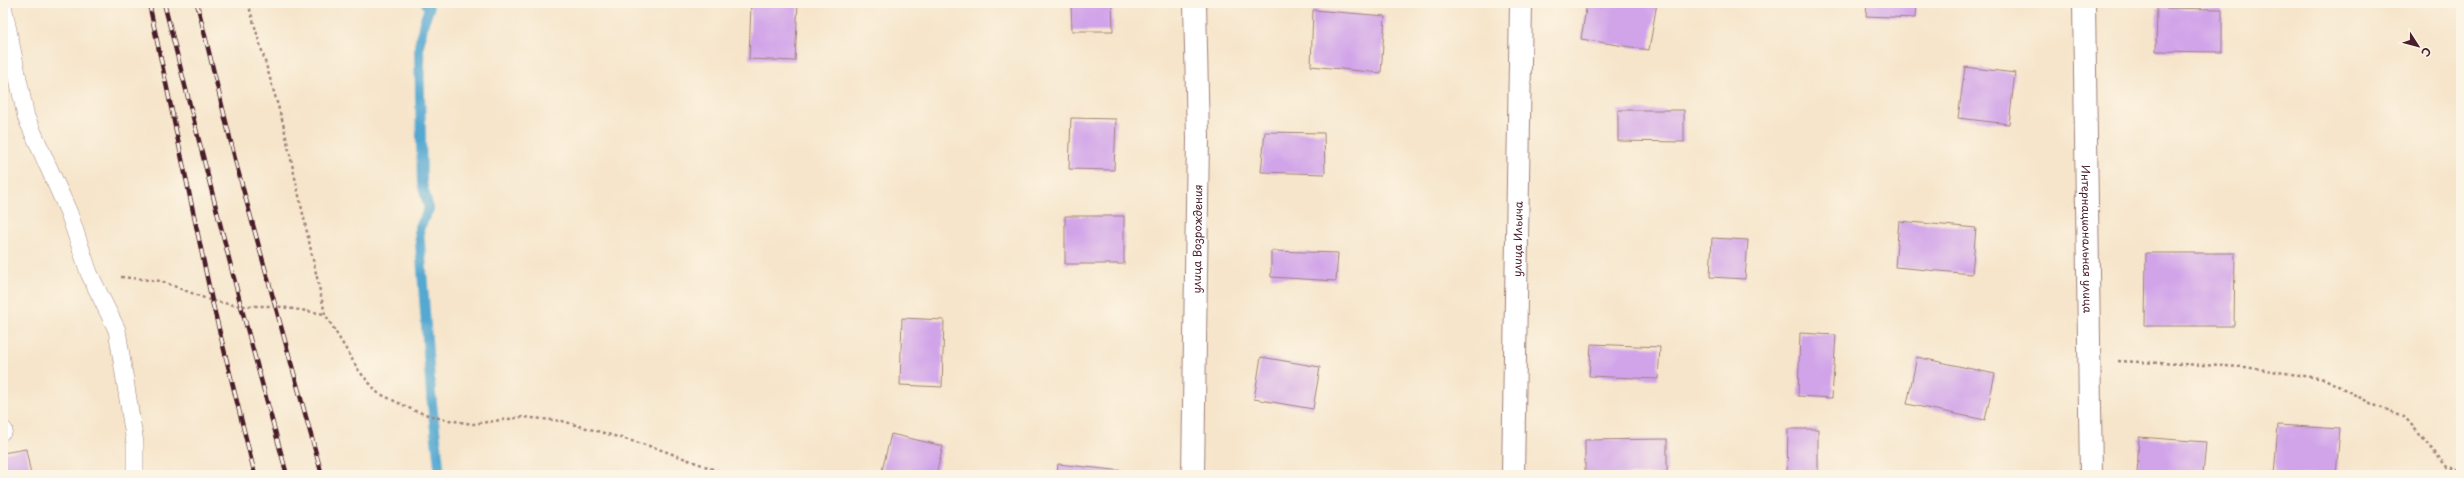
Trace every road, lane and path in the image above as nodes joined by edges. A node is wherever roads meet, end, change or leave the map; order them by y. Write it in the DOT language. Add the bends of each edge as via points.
graph roads {
  1 [pos="248,3"];
  2 [pos="1195,3"];
  3 [pos="1521,3"];
  4 [pos="2084,3"];
  5 [pos="3,6"];
  6 [pos="89,273"];
  7 [pos="325,314"];
  8 [pos="2089,360"];
  9 [pos="2461,470"];
  10 [pos="135,475"];
  11 [pos="728,475"];
  12 [pos="1192,475"];
  13 [pos="1513,475"];
  14 [pos="2091,475"];
  1 -- 7 [label="path" via="283,123"];
  2 -- 12 [label="street, улица Возрождения" via="1198,138"];
  3 -- 13 [label="street, улица Ильича"];
  4 -- 8 [label="street, Интернациональная улица"];
  5 -- 6 [label="lane" via="26,117 69,213"];
  6 -- 7 [label="path" via="161,281 212,301 240,306 275,306"];
  6 -- 10 [label="lane" via="117,330 135,443"];
  7 -- 11 [label="path" via="359,372 378,393 415,411 473,424 523,417 562,420 656,448"];
  8 -- 9 [label="path" via="2245,367 2325,379 2374,405 2404,416 2447,466"];
  8 -- 14 [label="street, Интернациональная улица"];
}
